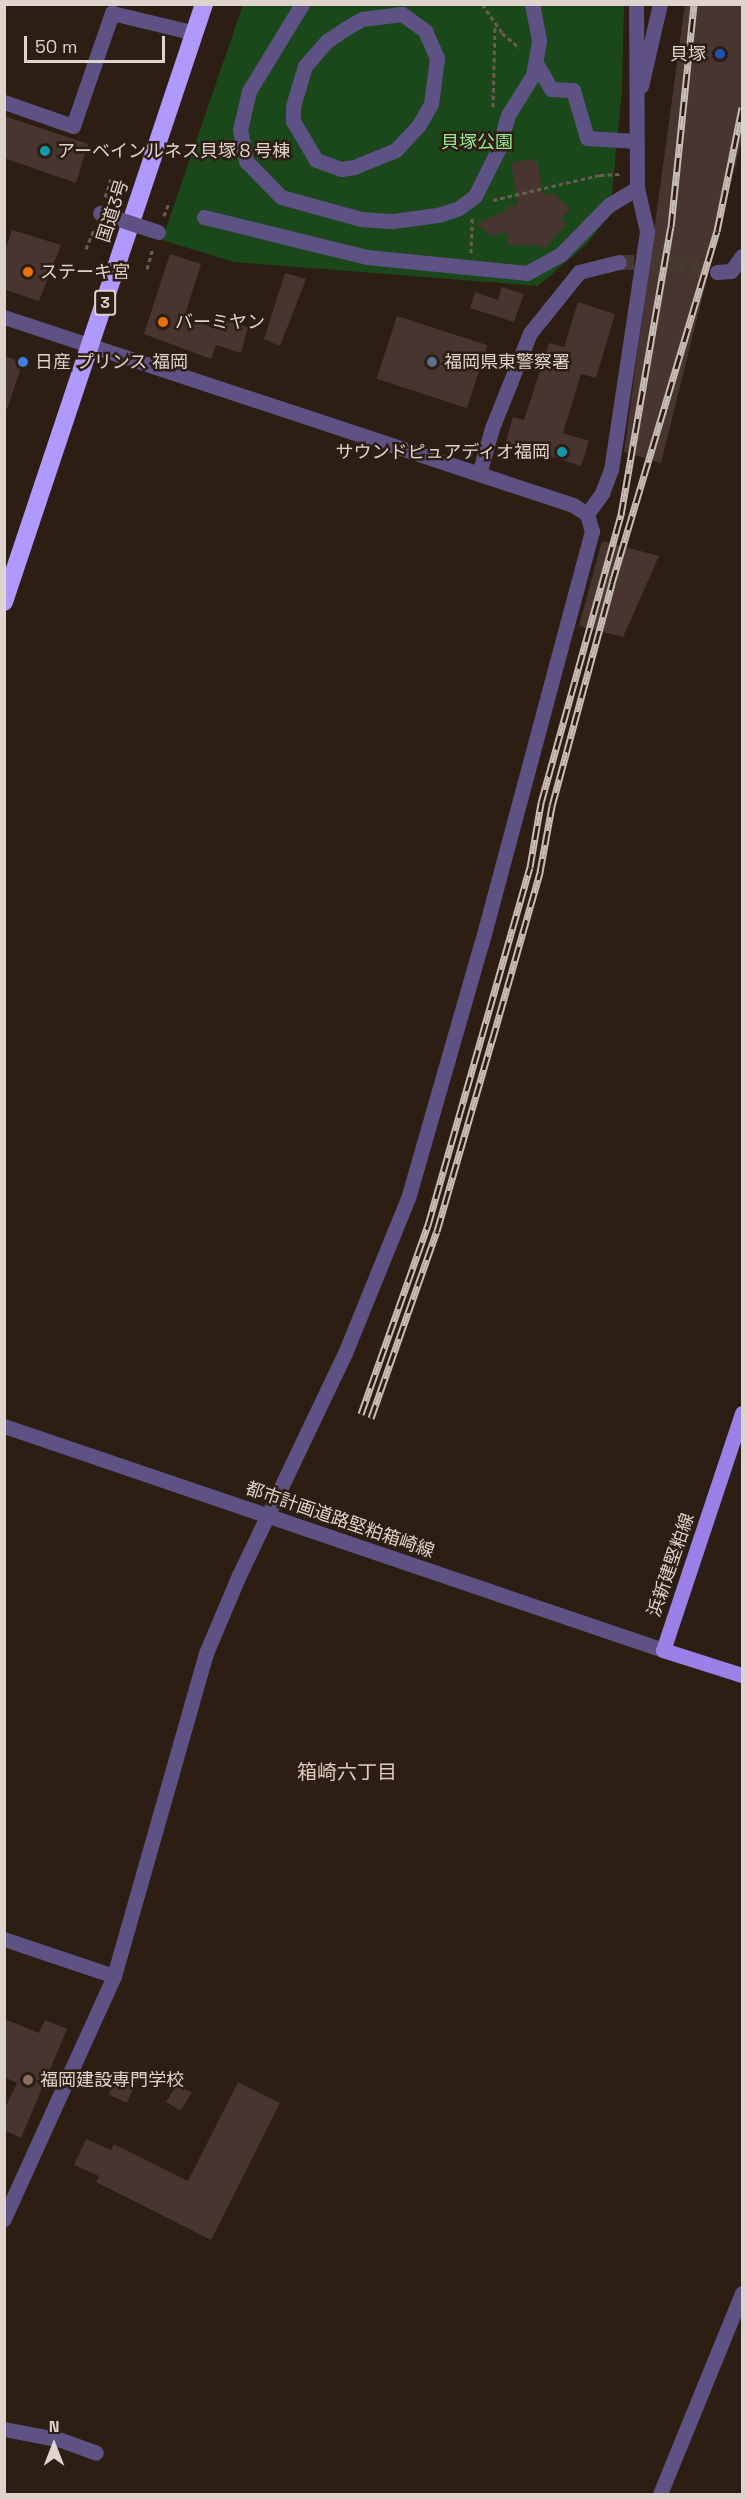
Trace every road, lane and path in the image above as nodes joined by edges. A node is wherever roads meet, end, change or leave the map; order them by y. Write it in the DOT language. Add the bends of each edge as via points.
graph roads {
  1 [pos="204,4"];
  2 [pos="302,4"];
  3 [pos="482,4"];
  4 [pos="532,4"];
  5 [pos="636,4"];
  6 [pos="660,4"];
  7 [pos="402,14"];
  8 [pos="195,33"];
  9 [pos="536,63"];
  10 [pos="4,102"];
  11 [pos="637,102"];
  12 [pos="636,141"];
  13 [pos="637,181"];
  14 [pos="491,200"];
  15 [pos="100,213"];
  16 [pos="204,218"];
  17 [pos="158,232"];
  18 [pos="742,256"];
  19 [pos="619,262"];
  20 [pos="717,272"];
  21 [pos="4,316"];
  22 [pos="91,346"];
  23 [pos="479,474"];
  24 [pos="587,514"];
  25 [pos="4,602"];
  26 [pos="742,1413"];
  27 [pos="4,1425"];
  28 [pos="268,1516"];
  29 [pos="663,1650"];
  30 [pos="742,1675"];
  31 [pos="4,1939"];
  32 [pos="114,1976"];
  33 [pos="4,2219"];
  34 [pos="742,2293"];
  35 [pos="4,2429"];
  36 [pos="96,2453"];
  37 [pos="660,2494"];
  1 -- 8 [label="highway, 国道3号 / 3"];
  2 -- 9 [label="street" via="249,91 240,145 255,173 282,196 327,211 393,222 438,215 468,203 494,158 508,115 533,75"];
  3 -- 9 [label="path" via="502,33"];
  4 -- 9 [label="street" via="539,40"];
  5 -- 11 [label="street"];
  6 -- 11 [label="street"];
  7 -- 7 [label="street" via="362,20 346,28 327,41 306,66 293,121 316,160 341,169 354,167 396,150 419,125 431,104 437,58 425,31"];
  8 -- 10 [label="street" via="112,13 73,126"];
  8 -- 22 [label="highway, 国道3号 / 3"];
  9 -- 12 [label="street" via="551,89 573,90 587,138"];
  11 -- 12 [label="street"];
  12 -- 13 [label="street"];
  13 -- 14 [label="path" via="600,175"];
  13 -- 16 [label="street" via="561,254 527,273 367,257"];
  13 -- 24 [label="street" via="647,231 644,253 611,470 602,493"];
  15 -- 17 [label="street, bridge"];
  18 -- 20 [label="street" via="731,271"];
  19 -- 23 [label="street" via="579,272 530,333 492,428"];
  21 -- 22 [label="street"];
  22 -- 23 [label="street"];
  22 -- 25 [label="highway, 国道3号 / 3"];
  23 -- 24 [label="street" via="573,505"];
  24 -- 28 [label="street" via="592,531 590,542 422,1153 354,1332"];
  26 -- 29 [label="main road, 浜新建堅粕線"];
  27 -- 28 [label="street, 都市計画道路堅粕箱崎線"];
  28 -- 29 [label="street, 都市計画道路堅粕箱崎線"];
  28 -- 32 [label="street" via="239,1575 194,1688"];
  29 -- 30 [label="main road"];
  31 -- 32 [label="street"];
  32 -- 33 [label="street"];
  34 -- 37 [label="street"];
  35 -- 36 [label="street" via="61,2440"];
}
